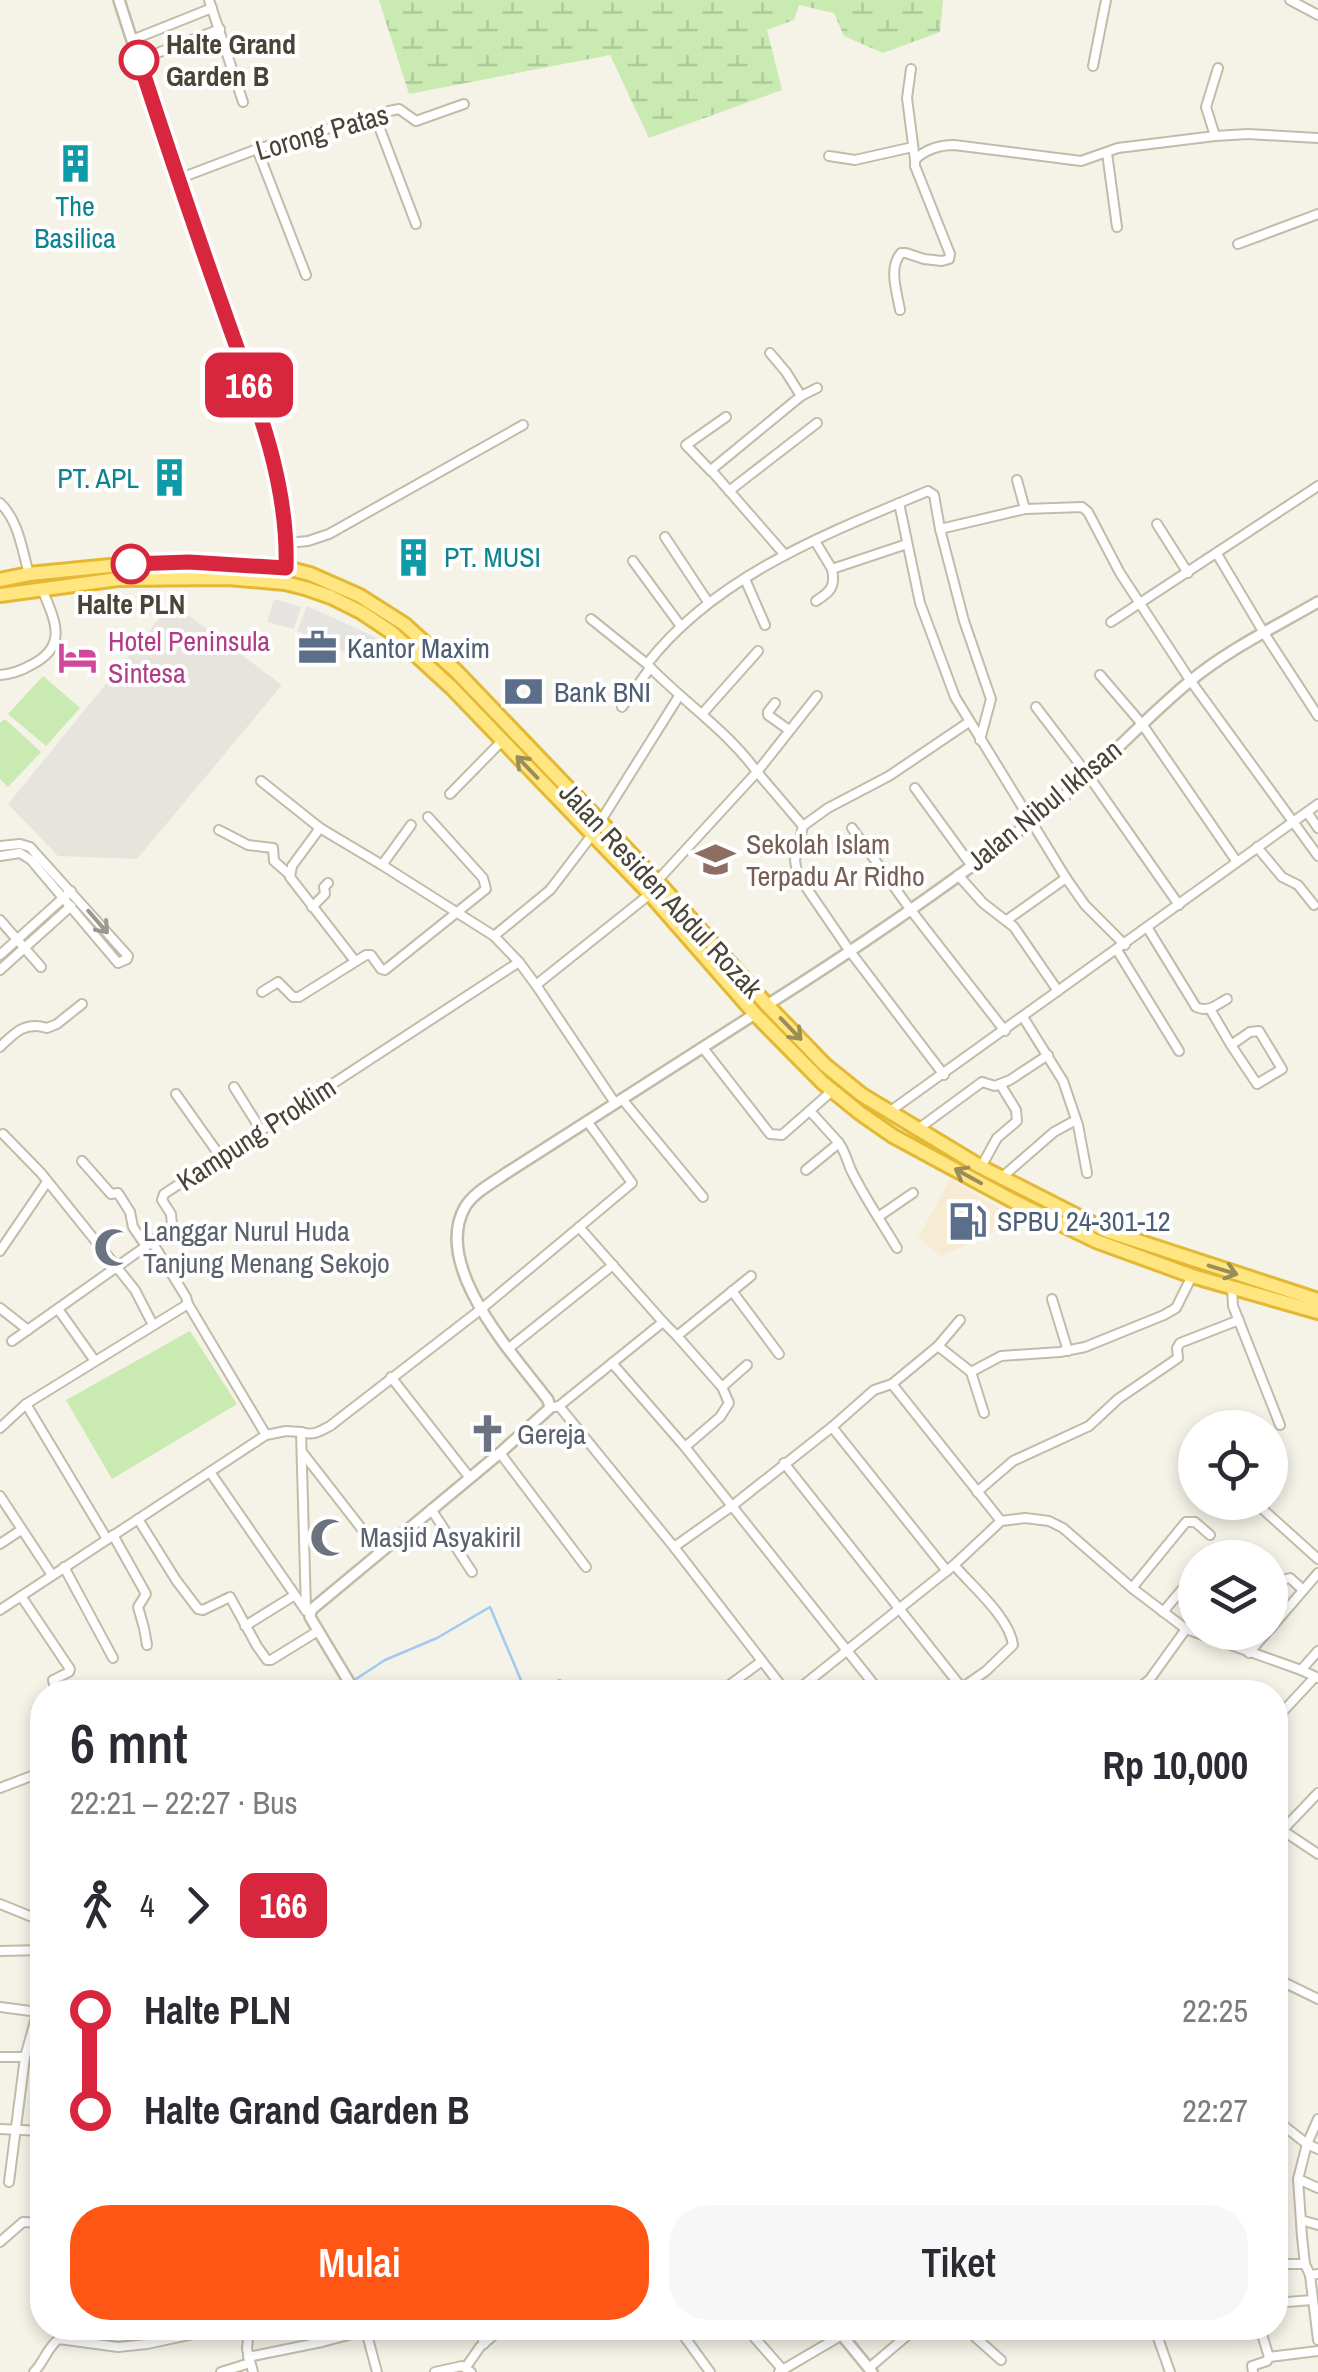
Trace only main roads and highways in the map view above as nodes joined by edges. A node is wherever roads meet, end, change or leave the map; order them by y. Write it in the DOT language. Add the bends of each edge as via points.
graph roads {
  1 [pos="286,568"];
  2 [pos="0,580"];
  3 [pos="285,583"];
  4 [pos="0,596"];
  5 [pos="596,828"];
  6 [pos="761,1010"];
  7 [pos="1318,1300"];
  8 [pos="1318,1312"];
  1 -- 2 [label="highway, Jalan Residen Abdul Rozak" via="130,564"];
  1 -- 3 [label="highway"];
  1 -- 5 [label="highway, Jalan Residen Abdul Rozak" via="337,584 404,624 456,671"];
  3 -- 4 [label="highway, Jalan Residen Abdul Rozak" via="144,577"];
  5 -- 3 [label="highway, Jalan Residen Abdul Rozak, one-way" via="391,632 331,596"];
  5 -- 6 [label="highway, Jalan Residen Abdul Rozak"];
  6 -- 7 [label="highway, Jalan Residen Abdul Rozak, one-way" via="889,1112 1074,1216 1128,1240"];
  8 -- 6 [label="highway, Jalan Residen Abdul Rozak, one-way" via="1096,1241 893,1136 832,1091"];
}
